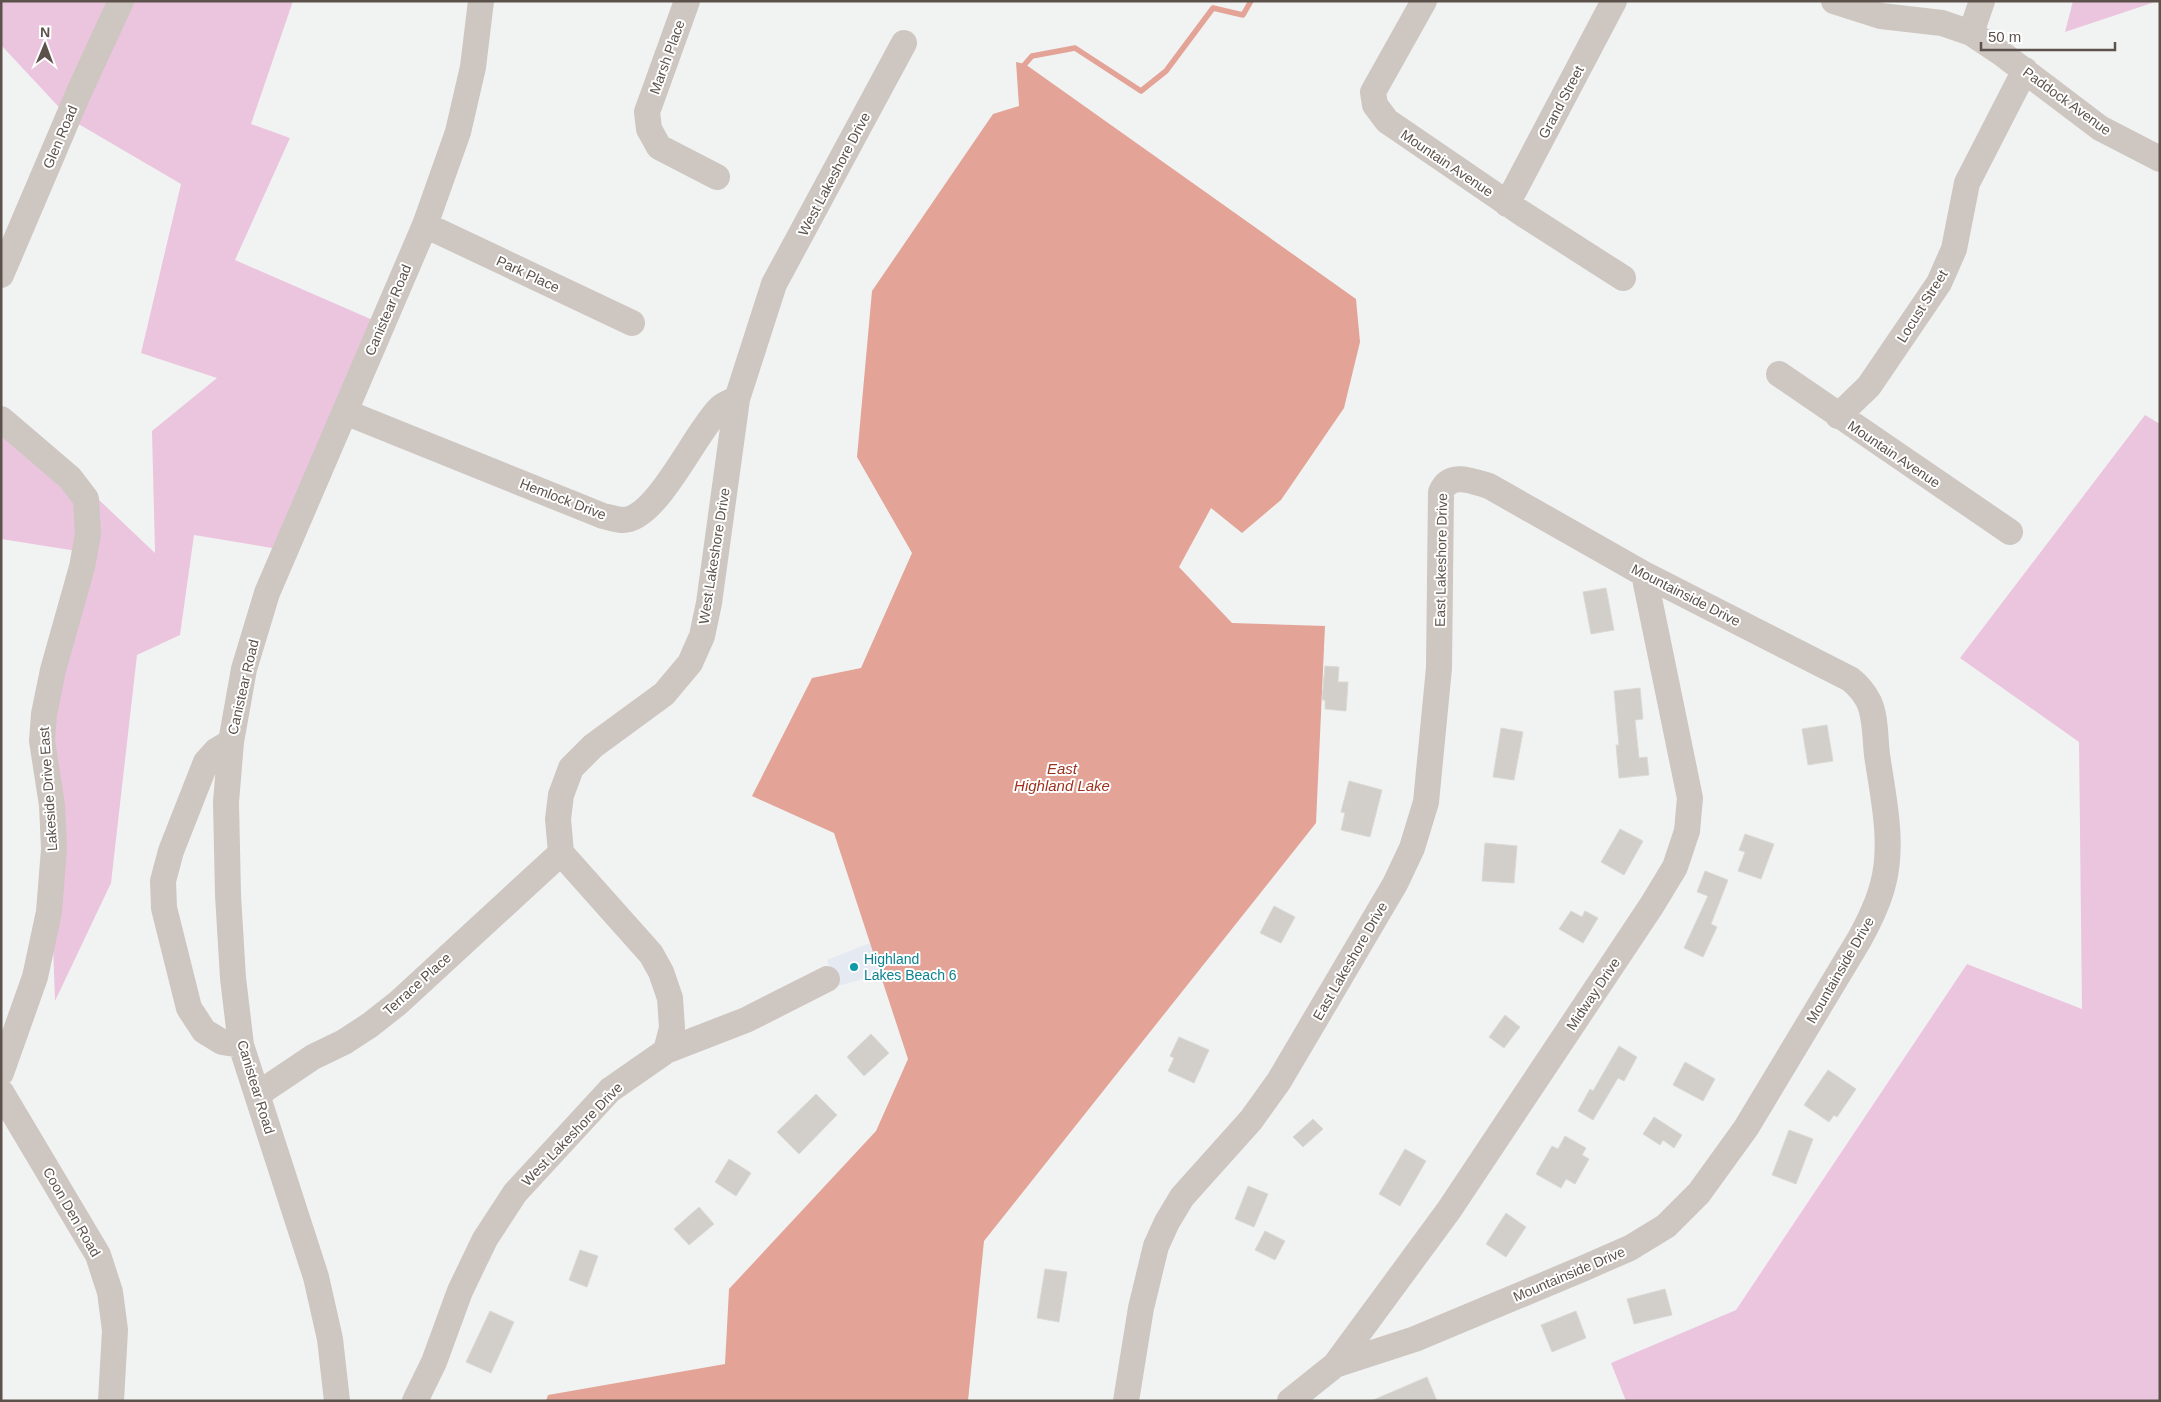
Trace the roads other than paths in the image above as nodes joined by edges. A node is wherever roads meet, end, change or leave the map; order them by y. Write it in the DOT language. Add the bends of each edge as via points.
graph roads {
  1 [pos="121,1"];
  2 [pos="481,1"];
  3 [pos="687,1"];
  4 [pos="1424,1"];
  5 [pos="1614,1"];
  6 [pos="1834,1"];
  7 [pos="1982,1"];
  8 [pos="1971,33"];
  9 [pos="904,43"];
  10 [pos="2025,70"];
  11 [pos="2160,159"];
  12 [pos="717,177"];
  13 [pos="1507,204"];
  14 [pos="425,225"];
  15 [pos="1,275"];
  16 [pos="1623,278"];
  17 [pos="632,323"];
  18 [pos="1779,374"];
  19 [pos="737,399"];
  20 [pos="345,412"];
  21 [pos="1838,416"];
  22 [pos="1,419"];
  23 [pos="1451,480"];
  24 [pos="2010,532"];
  25 [pos="1644,574"];
  26 [pos="231,742"];
  27 [pos="561,853"];
  28 [pos="828,979"];
  29 [pos="241,1045"];
  30 [pos="666,1051"];
  31 [pos="1,1073"];
  32 [pos="1,1092"];
  33 [pos="258,1094"];
  34 [pos="1335,1365"];
  35 [pos="111,1401"];
  36 [pos="337,1401"];
  37 [pos="415,1401"];
  38 [pos="1126,1401"];
  39 [pos="1290,1401"];
  1 -- 15 [label="street, Glen Road"];
  2 -- 14 [label="street, Canistear Road" via="474,67 458,132"];
  3 -- 12 [label="street, Marsh Place" via="647,112 649,129 659,147"];
  4 -- 13 [label="street, Mountain Avenue" via="1373,92 1375,106 1387,121"];
  5 -- 13 [label="street, Grand Street"];
  6 -- 8 [label="street, Paddock Avenue" via="1881,16 1942,23"];
  7 -- 8 [label="street"];
  8 -- 10 [label="street, Paddock Avenue"];
  9 -- 19 [label="street, West Lakeshore Drive" via="774,284"];
  10 -- 11 [label="street, Paddock Avenue" via="2100,128"];
  10 -- 21 [label="street, Locust Street" via="1967,183 1954,249 1939,283 1869,386"];
  13 -- 16 [label="street, Mountain Avenue"];
  14 -- 17 [label="street, Park Place"];
  14 -- 20 [label="street, Canistear Road"];
  18 -- 21 [label="street, Mountain Avenue"];
  19 -- 20 [label="street, Hemlock Drive" via="721,406 656,500 640,514 624,520 603,516"];
  19 -- 27 [label="street, West Lakeshore Drive" via="702,636 690,663 664,694 593,746 571,768 561,795 558,819"];
  20 -- 26 [label="street, Canistear Road" via="267,593 244,669"];
  21 -- 24 [label="street, Mountain Avenue"];
  22 -- 31 [label="street, Lakeside Drive East" via="70,478 86,499 88,534 44,714 42,741 52,805 54,849 49,912 35,977"];
  23 -- 25 [label="street, Mountainside Drive" via="1489,486"];
  23 -- 38 [label="street, East Lakeshore Drive" via="1444,484 1441,492 1439,668 1431,766 1426,802 1412,848 1395,884 1279,1081 1251,1120 1182,1197 1167,1222 1156,1246 1141,1308"];
  25 -- 34 [label="street, Midway Drive" via="1690,798 1687,832 1675,867 1449,1210"];
  25 -- 34 [label="street, Mountainside Drive" via="1850,679 1862,689 1870,704 1886,824 1884,883 1874,911 1746,1128 1699,1193 1666,1226 1630,1248 1573,1273 1415,1339"];
  26 -- 29 [label="street, Canistear Road" via="226,802 228,895"];
  26 -- 29 [label="street" via="206,762 170,851 163,881 163,899 188,1008 204,1031 222,1042"];
  27 -- 30 [label="street" via="651,954 661,972 670,998 672,1028"];
  27 -- 33 [label="street, Terrace Place" via="398,1003 344,1042 313,1057"];
  28 -- 30 [label="street, West Lakeshore Drive" via="746,1020"];
  29 -- 33 [label="street, Canistear Road"];
  30 -- 37 [label="street, West Lakeshore Drive" via="610,1090 515,1193 486,1239 465,1282"];
  32 -- 35 [label="street, Coon Den Road" via="98,1256 110,1292 115,1330"];
  33 -- 36 [label="street, Canistear Road" via="316,1277 330,1339"];
  34 -- 39 [label="street, Mountainside Drive"];
}
